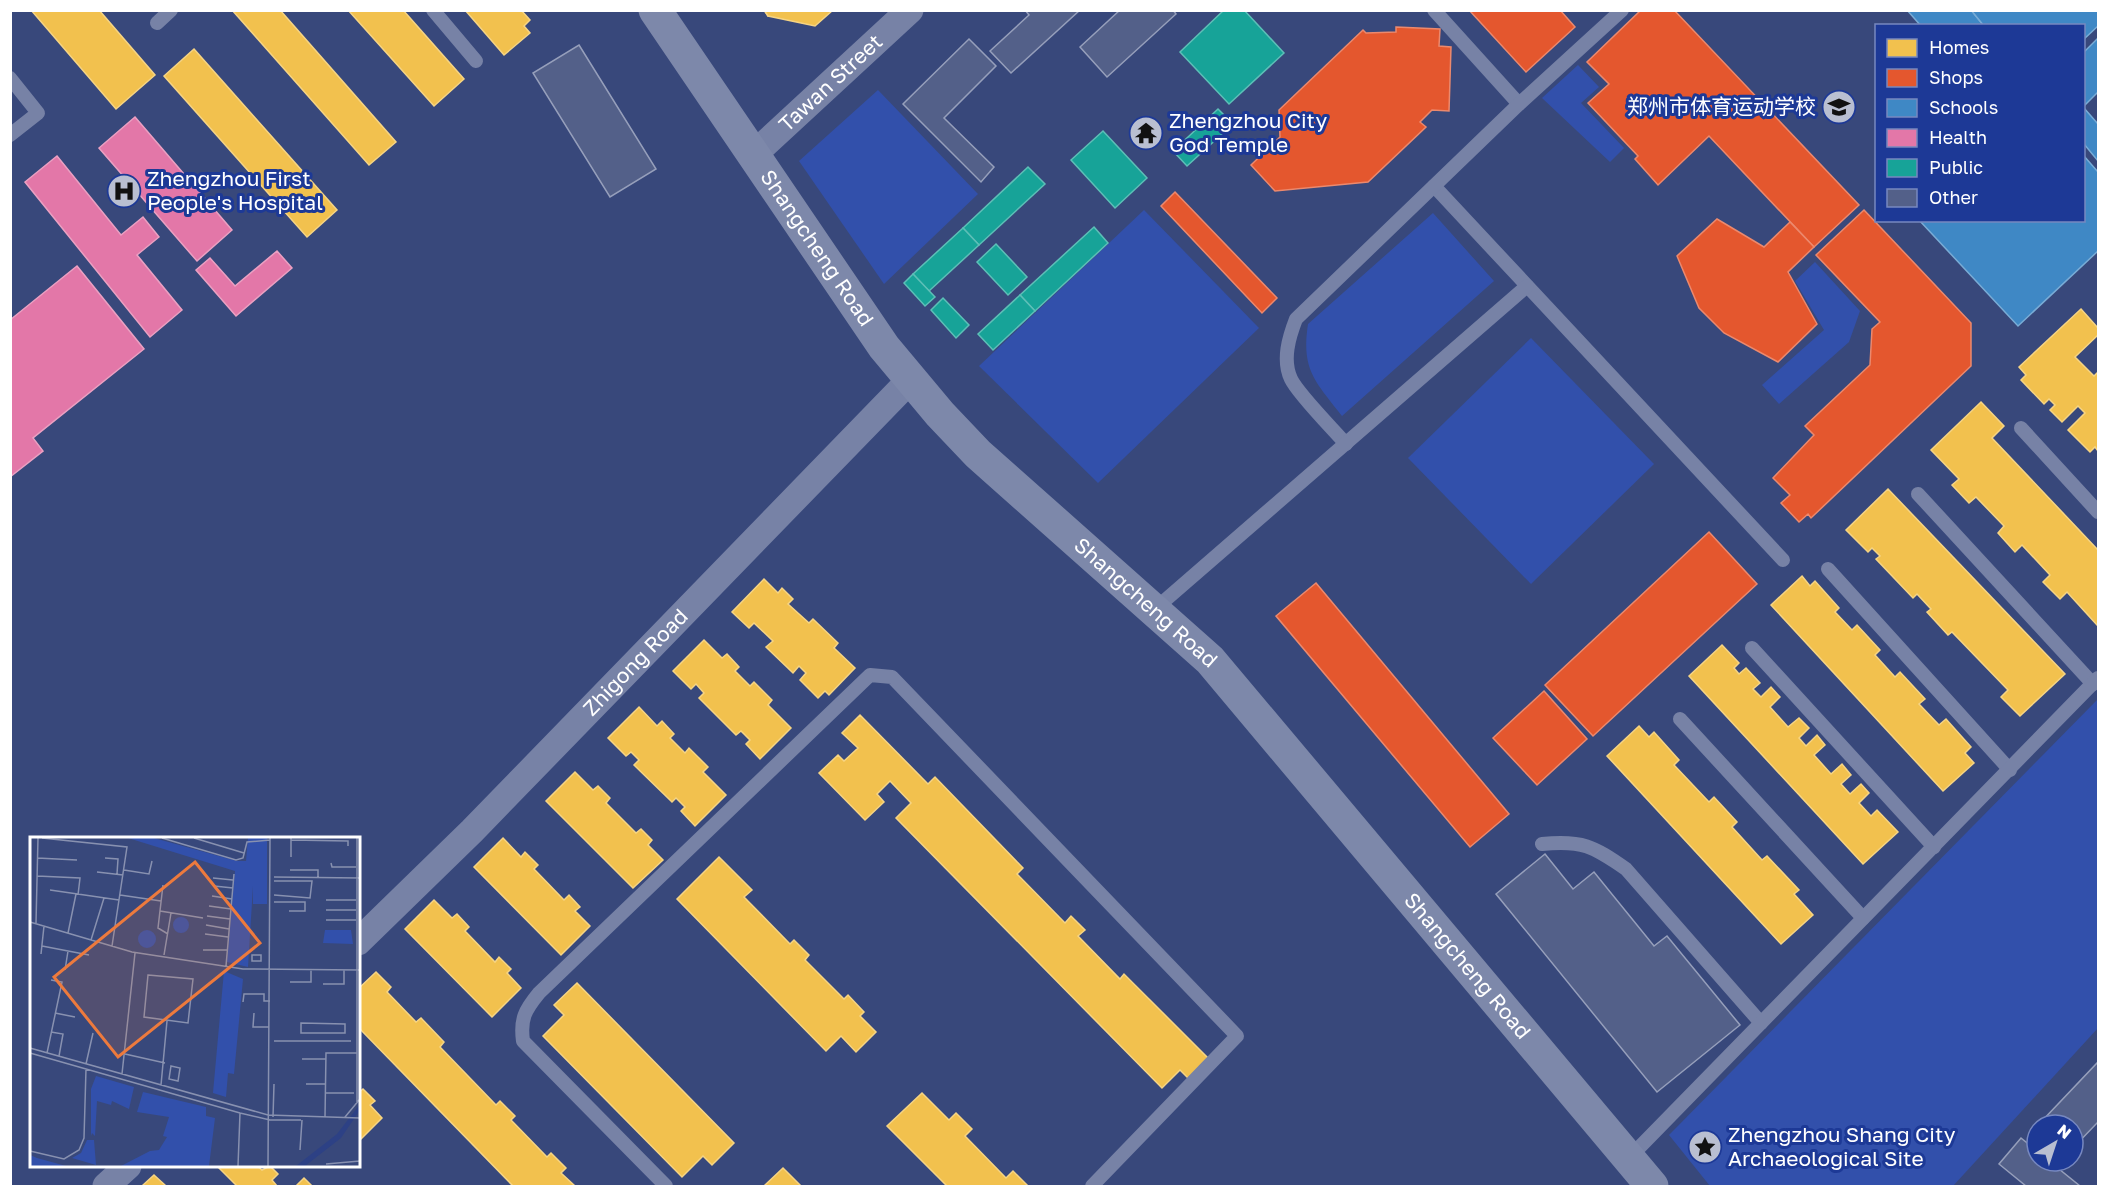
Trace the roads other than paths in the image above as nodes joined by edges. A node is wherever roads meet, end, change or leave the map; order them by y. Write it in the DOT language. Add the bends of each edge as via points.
graph roads {
  1 [pos="171,10"];
  2 [pos="433,10"];
  3 [pos="655,10"];
  4 [pos="910,10"];
  5 [pos="1434,10"];
  6 [pos="1622,10"];
  7 [pos="157,23"];
  8 [pos="476,61"];
  9 [pos="10,78"];
  10 [pos="1519,104"];
  11 [pos="10,135"];
  12 [pos="753,155"];
  13 [pos="1434,186"];
  14 [pos="1527,286"];
  15 [pos="911,379"];
  16 [pos="2021,428"];
  17 [pos="1346,444"];
  18 [pos="1917,494"];
  19 [pos="2098,512"];
  20 [pos="1783,560"];
  21 [pos="1828,569"];
  22 [pos="1155,609"];
  23 [pos="1752,648"];
  24 [pos="2096,681"];
  25 [pos="1680,719"];
  26 [pos="2010,770"];
  27 [pos="1542,844"];
  28 [pos="1934,847"];
  29 [pos="1863,918"];
  30 [pos="360,940"];
  31 [pos="1761,1023"];
  32 [pos="1629,1158"];
  33 [pos="127,1167"];
  34 [pos="106,1186"];
  35 [pos="666,1186"];
  36 [pos="1092,1186"];
  37 [pos="1652,1186"];
  1 -- 7 [label="lane"];
  2 -- 8 [label="lane"];
  3 -- 12 [label="street, Shangcheng Road"];
  4 -- 12 [label="street, Tawan Street"];
  5 -- 10 [label="lane"];
  6 -- 10 [label="lane"];
  9 -- 11 [label="lane" via="38,113"];
  10 -- 13 [label="lane"];
  12 -- 15 [label="street, Shangcheng Road" via="884,347"];
  13 -- 14 [label="lane"];
  13 -- 17 [label="lane" via="1296,319 1289,337 1291,379"];
  14 -- 17 [label="lane"];
  14 -- 20 [label="lane"];
  15 -- 22 [label="street, Shangcheng Road" via="978,454"];
  15 -- 30 [label="street, Zhigong Road" via="472,831"];
  16 -- 19 [label="lane"];
  17 -- 22 [label="lane"];
  18 -- 24 [label="lane"];
  21 -- 26 [label="lane"];
  22 -- 32 [label="street, Shangcheng Road" via="1210,660"];
  23 -- 28 [label="lane"];
  24 -- 26 [label="lane"];
  25 -- 29 [label="lane"];
  26 -- 28 [label="lane"];
  27 -- 31 [label="lane" via="1570,841 1602,852 1626,869"];
  28 -- 29 [label="lane"];
  29 -- 31 [label="lane"];
  31 -- 32 [label="lane"];
  32 -- 37 [label="street, Shangcheng Road"];
  33 -- 34 [label="street"];
  35 -- 36 [label="lane" via="523,1041 520,1023 525,1010 870,675 892,677 1237,1036"];
}
